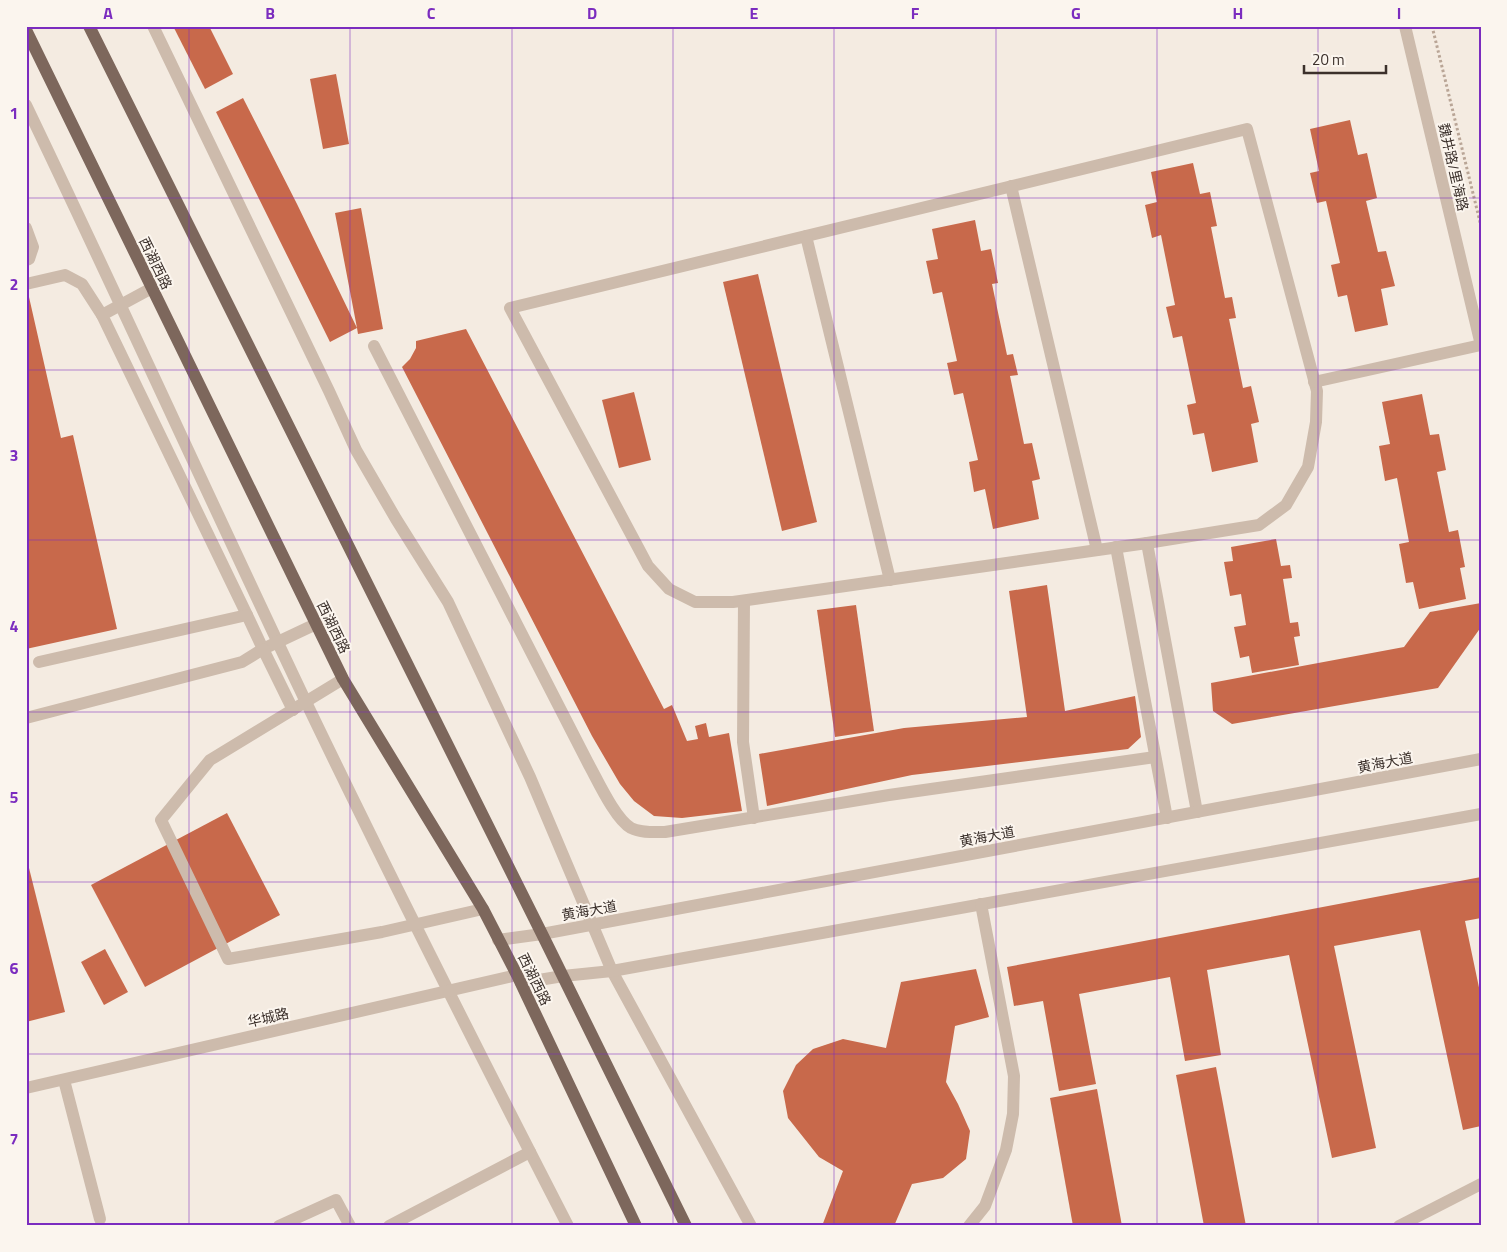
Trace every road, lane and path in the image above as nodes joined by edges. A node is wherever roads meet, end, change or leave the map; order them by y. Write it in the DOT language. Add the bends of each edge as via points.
graph roads {
  1 [pos="89,26"];
  2 [pos="153,26"];
  3 [pos="1405,26"];
  4 [pos="1432,26"];
  5 [pos="26,30"];
  6 [pos="26,105"];
  7 [pos="1011,186"];
  8 [pos="1481,226"];
  9 [pos="26,228"];
  10 [pos="806,236"];
  11 [pos="26,260"];
  12 [pos="26,284"];
  13 [pos="152,288"];
  14 [pos="122,305"];
  15 [pos="102,315"];
  16 [pos="1481,345"];
  17 [pos="374,346"];
  18 [pos="1314,382"];
  19 [pos="1147,542"];
  20 [pos="1116,547"];
  21 [pos="1097,550"];
  22 [pos="890,580"];
  23 [pos="744,601"];
  24 [pos="247,615"];
  25 [pos="316,624"];
  26 [pos="278,642"];
  27 [pos="263,649"];
  28 [pos="38,662"];
  29 [pos="343,679"];
  30 [pos="306,702"];
  31 [pos="293,710"];
  32 [pos="26,718"];
  33 [pos="1155,757"];
  34 [pos="1481,759"];
  35 [pos="1197,812"];
  36 [pos="1481,814"];
  37 [pos="754,818"];
  38 [pos="1167,818"];
  39 [pos="981,904"];
  40 [pos="482,909"];
  41 [pos="592,924"];
  42 [pos="415,925"];
  43 [pos="542,934"];
  44 [pos="498,940"];
  45 [pos="612,971"];
  46 [pos="563,976"];
  47 [pos="519,979"];
  48 [pos="448,991"];
  49 [pos="64,1080"];
  50 [pos="26,1088"];
  51 [pos="530,1152"];
  52 [pos="1481,1184"];
  53 [pos="100,1219"];
  54 [pos="279,1226"];
  55 [pos="350,1226"];
  56 [pos="389,1226"];
  57 [pos="568,1226"];
  58 [pos="636,1226"];
  59 [pos="686,1226"];
  60 [pos="751,1226"];
  61 [pos="969,1226"];
  62 [pos="1399,1226"];
  1 -- 43 [label="main road, 西湖西路"];
  2 -- 41 [label="street" via="356,450 448,602 530,777"];
  3 -- 16 [label="street, 魏井路/里海路"];
  4 -- 8 [label="path"];
  5 -- 13 [label="main road, 西湖西路"];
  6 -- 14 [label="street"];
  7 -- 10 [label="street"];
  7 -- 18 [label="street" via="1247,129"];
  7 -- 21 [label="street"];
  9 -- 11 [label="street" via="33,247"];
  10 -- 22 [label="street"];
  10 -- 23 [label="street" via="510,308 648,566 669,589 695,602"];
  12 -- 15 [label="street" via="65,275 82,284"];
  13 -- 14 [label="street"];
  13 -- 25 [label="main road, 西湖西路"];
  14 -- 15 [label="street"];
  14 -- 26 [label="street"];
  15 -- 24 [label="street"];
  16 -- 18 [label="street"];
  17 -- 37 [label="street" via="616,814 630,828 645,832 666,832"];
  18 -- 19 [label="street" via="1317,391 1316,422 1308,467 1286,505 1259,525"];
  19 -- 20 [label="street"];
  19 -- 35 [label="street"];
  20 -- 21 [label="street"];
  20 -- 33 [label="street"];
  21 -- 22 [label="street"];
  22 -- 23 [label="street"];
  23 -- 37 [label="street" via="743,742"];
  24 -- 27 [label="street"];
  24 -- 28 [label="street"];
  25 -- 26 [label="street"];
  25 -- 29 [label="main road, 西湖西路"];
  26 -- 27 [label="street"];
  26 -- 30 [label="street"];
  27 -- 31 [label="street"];
  27 -- 32 [label="street" via="242,662"];
  29 -- 30 [label="street"];
  29 -- 40 [label="main road, 西湖西路"];
  30 -- 31 [label="street"];
  30 -- 42 [label="street"];
  31 -- 42 [label="street" via="210,760 161,820 228,959"];
  33 -- 37 [label="street" via="889,794"];
  33 -- 38 [label="street"];
  34 -- 35 [label="street, 黄海大道"];
  35 -- 38 [label="street, 黄海大道"];
  36 -- 39 [label="street"];
  38 -- 41 [label="street, 黄海大道"];
  39 -- 45 [label="street"];
  39 -- 61 [label="street" via="1014,1076 1006,1150 985,1206"];
  40 -- 42 [label="street"];
  40 -- 44 [label="main road, 西湖西路"];
  41 -- 43 [label="street, 黄海大道"];
  41 -- 45 [label="street"];
  42 -- 48 [label="street"];
  43 -- 44 [label="street, 黄海大道"];
  43 -- 46 [label="main road, 西湖西路"];
  44 -- 47 [label="main road, 西湖西路"];
  45 -- 46 [label="street"];
  45 -- 60 [label="street"];
  46 -- 47 [label="street"];
  46 -- 59 [label="main road, 西湖西路"];
  47 -- 48 [label="street, 华城路"];
  47 -- 58 [label="main road, 西湖西路"];
  48 -- 49 [label="street, 华城路"];
  48 -- 51 [label="street"];
  49 -- 50 [label="street, 华城路"];
  49 -- 53 [label="street"];
  51 -- 56 [label="street"];
  51 -- 57 [label="street"];
  52 -- 62 [label="street"];
  54 -- 55 [label="street" via="336,1200"];
}
